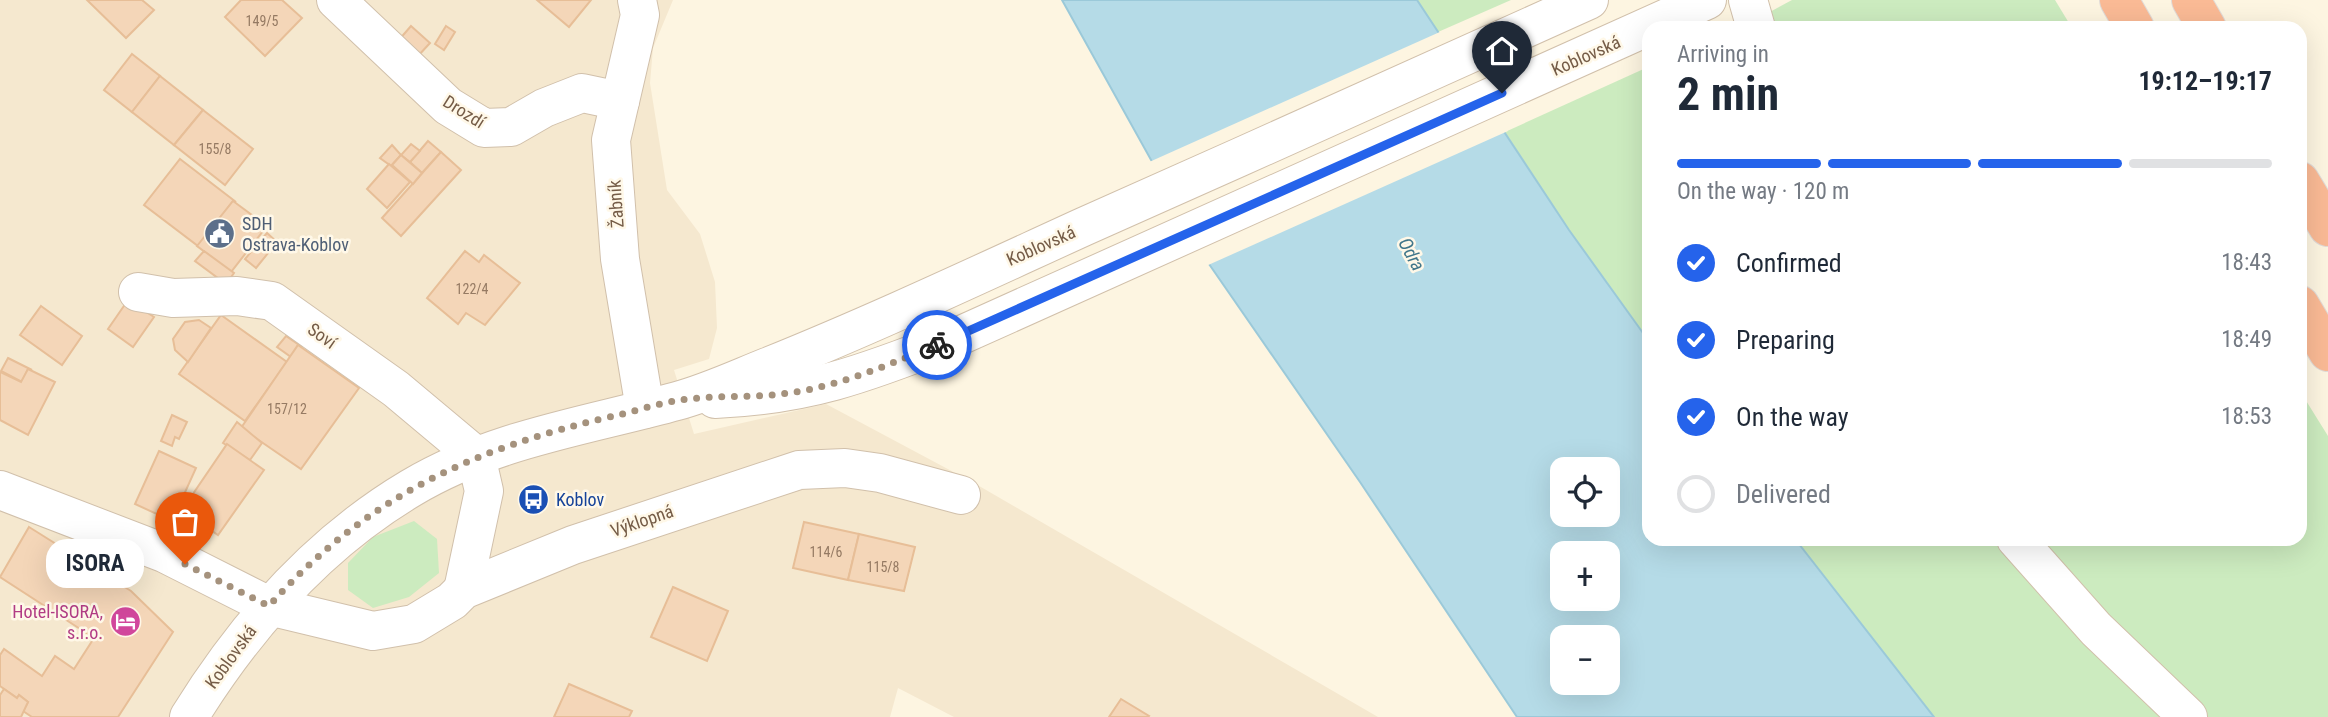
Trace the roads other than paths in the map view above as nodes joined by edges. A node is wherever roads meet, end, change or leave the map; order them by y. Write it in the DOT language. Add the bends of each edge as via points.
graph roads {
  1 [pos="336,0"];
  2 [pos="637,0"];
  3 [pos="1589,0"];
  4 [pos="1707,0"];
  5 [pos="1748,0"];
  6 [pos="2119,0"];
  7 [pos="2191,0"];
  8 [pos="1663,21"];
  9 [pos="1754,21"];
  10 [pos="2131,21"];
  11 [pos="2203,21"];
  12 [pos="1642,31"];
  13 [pos="620,101"];
  14 [pos="2307,192"];
  15 [pos="2328,227"];
  16 [pos="138,292"];
  17 [pos="2307,316"];
  18 [pos="2328,352"];
  19 [pos="682,400"];
  20 [pos="645,409"];
  21 [pos="476,456"];
  22 [pos="0,490"];
  23 [pos="961,495"];
  24 [pos="2022,546"];
  25 [pos="463,590"];
  26 [pos="269,606"];
  27 [pos="189,717"];
  28 [pos="2188,717"];
  1 -- 13 [label="street, Drozdí" via="448,106 484,128 511,127 582,93"];
  2 -- 13 [label="street, Žabník" via="640,15"];
  3 -- 19 [label="street, Koblovská" via="912,306"];
  4 -- 8 [label="street, Koblovská"];
  5 -- 9 [label="street"];
  6 -- 10 [label="highway"];
  7 -- 11 [label="highway"];
  12 -- 19 [label="street, Koblovská" via="881,368 784,394"];
  13 -- 20 [label="street, Žabník" via="611,140 620,259"];
  14 -- 15 [label="highway"];
  16 -- 21 [label="street, Soví" via="272,302 396,389"];
  17 -- 18 [label="highway"];
  19 -- 20 [label="street, Koblovská"];
  20 -- 21 [label="street, Koblovská" via="556,429"];
  21 -- 25 [label="street" via="484,491"];
  21 -- 26 [label="street, Koblovská" via="411,488 354,527"];
  22 -- 26 [label="street, Výklopná" via="164,553"];
  23 -- 25 [label="street, Výklopná" via="880,473 845,468 799,470 573,545"];
  24 -- 28 [label="street" via="2096,629"];
  25 -- 26 [label="street, Výklopná" via="414,624 373,631"];
  26 -- 27 [label="street, Koblovská" via="219,669"];
}
